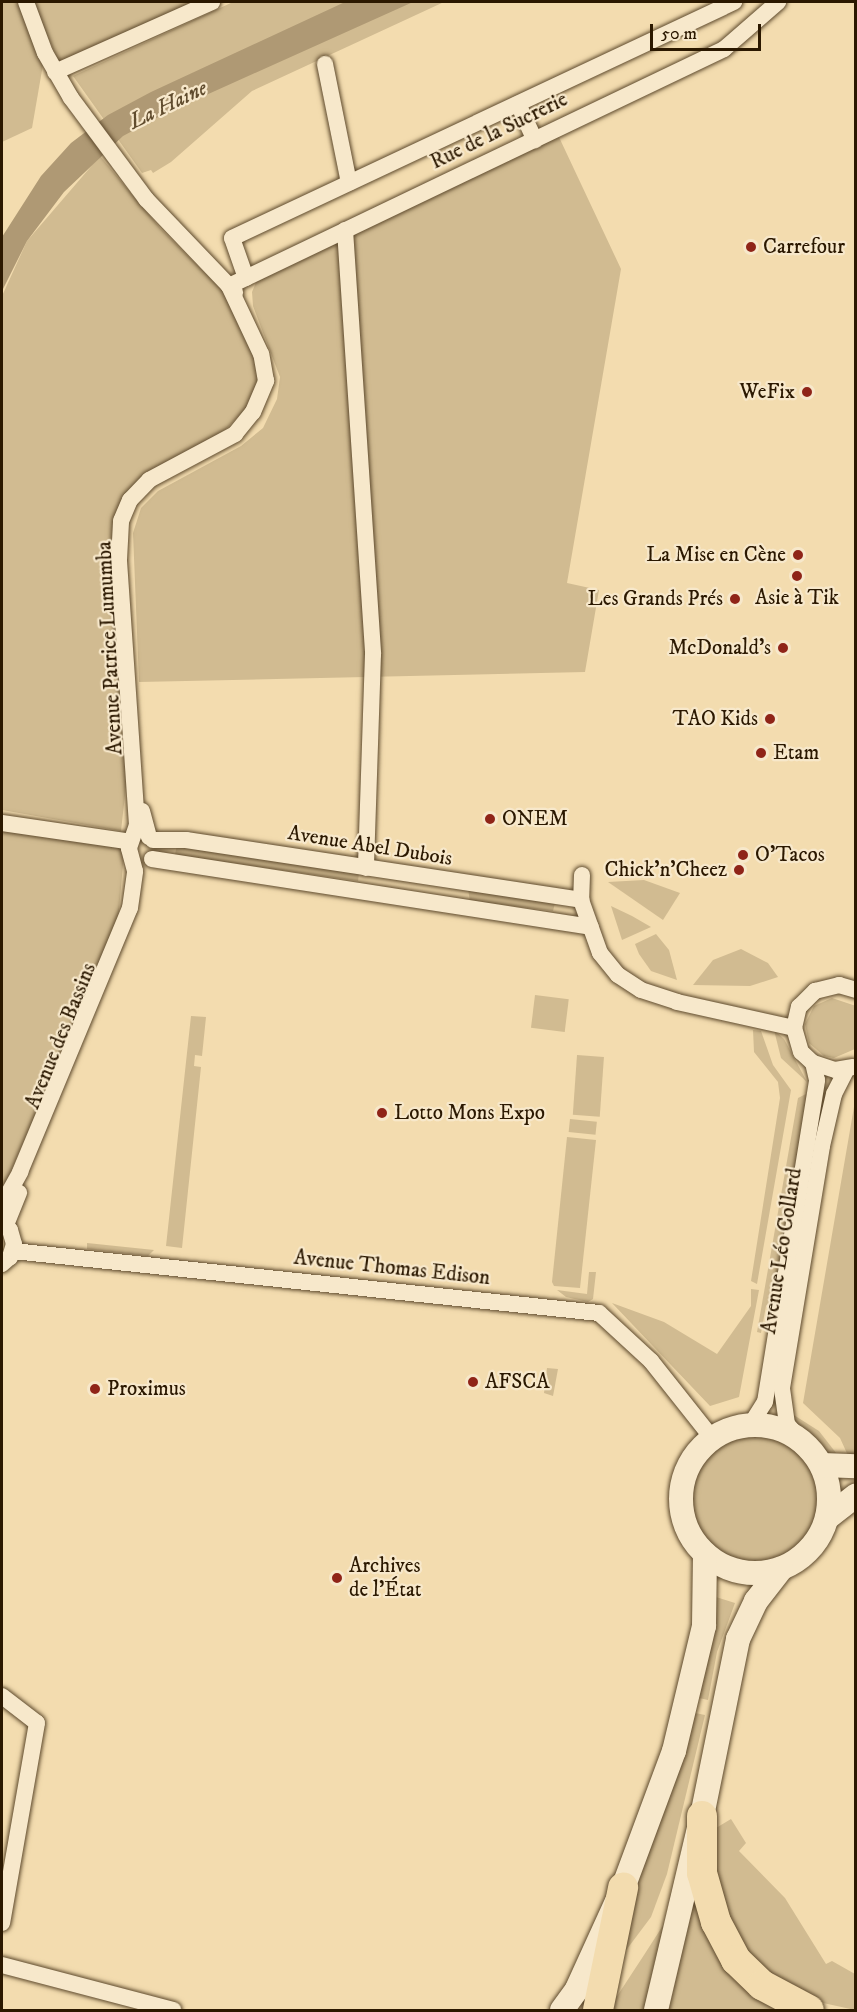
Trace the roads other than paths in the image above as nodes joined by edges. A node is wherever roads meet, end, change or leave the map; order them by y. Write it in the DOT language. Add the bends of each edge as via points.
graph roads {
  1 [pos="26,2"];
  2 [pos="212,2"];
  3 [pos="735,2"];
  4 [pos="778,2"];
  5 [pos="325,64"];
  6 [pos="55,72"];
  7 [pos="518,104"];
  8 [pos="535,140"];
  9 [pos="350,183"];
  10 [pos="345,231"];
  11 [pos="246,278"];
  12 [pos="229,286"];
  13 [pos="2,823"];
  14 [pos="144,850"];
  15 [pos="366,868"];
  16 [pos="582,875"];
  17 [pos="581,900"];
  18 [pos="591,927"];
  19 [pos="855,990"];
  20 [pos="794,1028"];
  21 [pos="813,1063"];
  22 [pos="851,1067"];
  23 [pos="2,1205"];
  24 [pos="4,1223"];
  25 [pos="13,1251"];
  26 [pos="2,1264"];
  27 [pos="751,1424"];
  28 [pos="712,1438"];
  29 [pos="800,1439"];
  30 [pos="822,1465"];
  31 [pos="855,1466"];
  32 [pos="855,1495"];
  33 [pos="827,1518"];
  34 [pos="705,1554"];
  35 [pos="781,1569"];
  36 [pos="2,1696"];
  37 [pos="702,1816"];
  38 [pos="623,1887"];
  39 [pos="2,1923"];
  40 [pos="2,1965"];
  41 [pos="173,2010"];
  42 [pos="562,2010"];
  43 [pos="598,2010"];
  44 [pos="656,2010"];
  45 [pos="808,2010"];
  1 -- 6 [label="street, Avenue Patrice Lumumba"];
  2 -- 6 [label="street"];
  3 -- 7 [label="street"];
  4 -- 8 [label="street, Rue de la Sucrerie" via="724,49"];
  5 -- 9 [label="street"];
  6 -- 12 [label="street, Avenue Patrice Lumumba" via="84,117 164,220"];
  7 -- 8 [label="street"];
  7 -- 9 [label="street"];
  8 -- 10 [label="street, Rue de la Sucrerie"];
  9 -- 11 [label="street" via="232,238"];
  10 -- 11 [label="street, Rue de la Sucrerie"];
  10 -- 15 [label="street" via="373,654"];
  11 -- 12 [label="street, Rue de la Sucrerie"];
  12 -- 14 [label="street, Avenue Patrice Lumumba" via="266,369 266,381 253,412 235,434 142,486 125,508 118,533 137,825"];
  13 -- 14 [label="street"];
  14 -- 15 [label="street, Avenue Abel Dubois" via="186,840"];
  14 -- 18 [label="street"];
  14 -- 23 [label="street, Avenue des Bassins" via="129,908 25,1161"];
  14 -- 24 [label="street, Avenue des Bassins" via="136,910 94,1020"];
  15 -- 17 [label="street, Avenue Abel Dubois"];
  16 -- 17 [label="street"];
  17 -- 18 [label="street"];
  18 -- 20 [label="street" via="600,953 614,971 641,990"];
  19 -- 20 [label="street" via="839,985 815,991 799,1007"];
  20 -- 21 [label="street" via="801,1052"];
  21 -- 22 [label="street" via="835,1071"];
  21 -- 27 [label="street, Avenue Léo Collard" via="817,1080 765,1402"];
  22 -- 29 [label="street, Avenue Léo Collard" via="834,1094 822,1146 782,1388 787,1424"];
  24 -- 25 [label="street, Avenue des Bassins" via="13,1237"];
  25 -- 26 [label="street"];
  25 -- 28 [label="street, Avenue Thomas Edison" via="599,1313 651,1361"];
  27 -- 28 [label="street"];
  27 -- 29 [label="street" via="777,1428"];
  28 -- 34 [label="street" via="690,1462 681,1494 686,1527"];
  29 -- 30 [label="street"];
  30 -- 31 [label="street"];
  30 -- 33 [label="street" via="828,1482"];
  32 -- 33 [label="street"];
  33 -- 35 [label="street" via="810,1549"];
  34 -- 35 [label="street" via="741,1572"];
  34 -- 38 [label="street" via="704,1626 689,1699"];
  35 -- 37 [label="street" via="752,1608 738,1639"];
  36 -- 39 [label="street" via="36,1723"];
  37 -- 44 [label="street"];
  37 -- 45 [label="highway" via="702,1874 716,1922 736,1960 762,1985"];
  38 -- 42 [label="street" via="577,1989"];
  38 -- 43 [label="highway"];
  40 -- 41 [label="street"];
}
